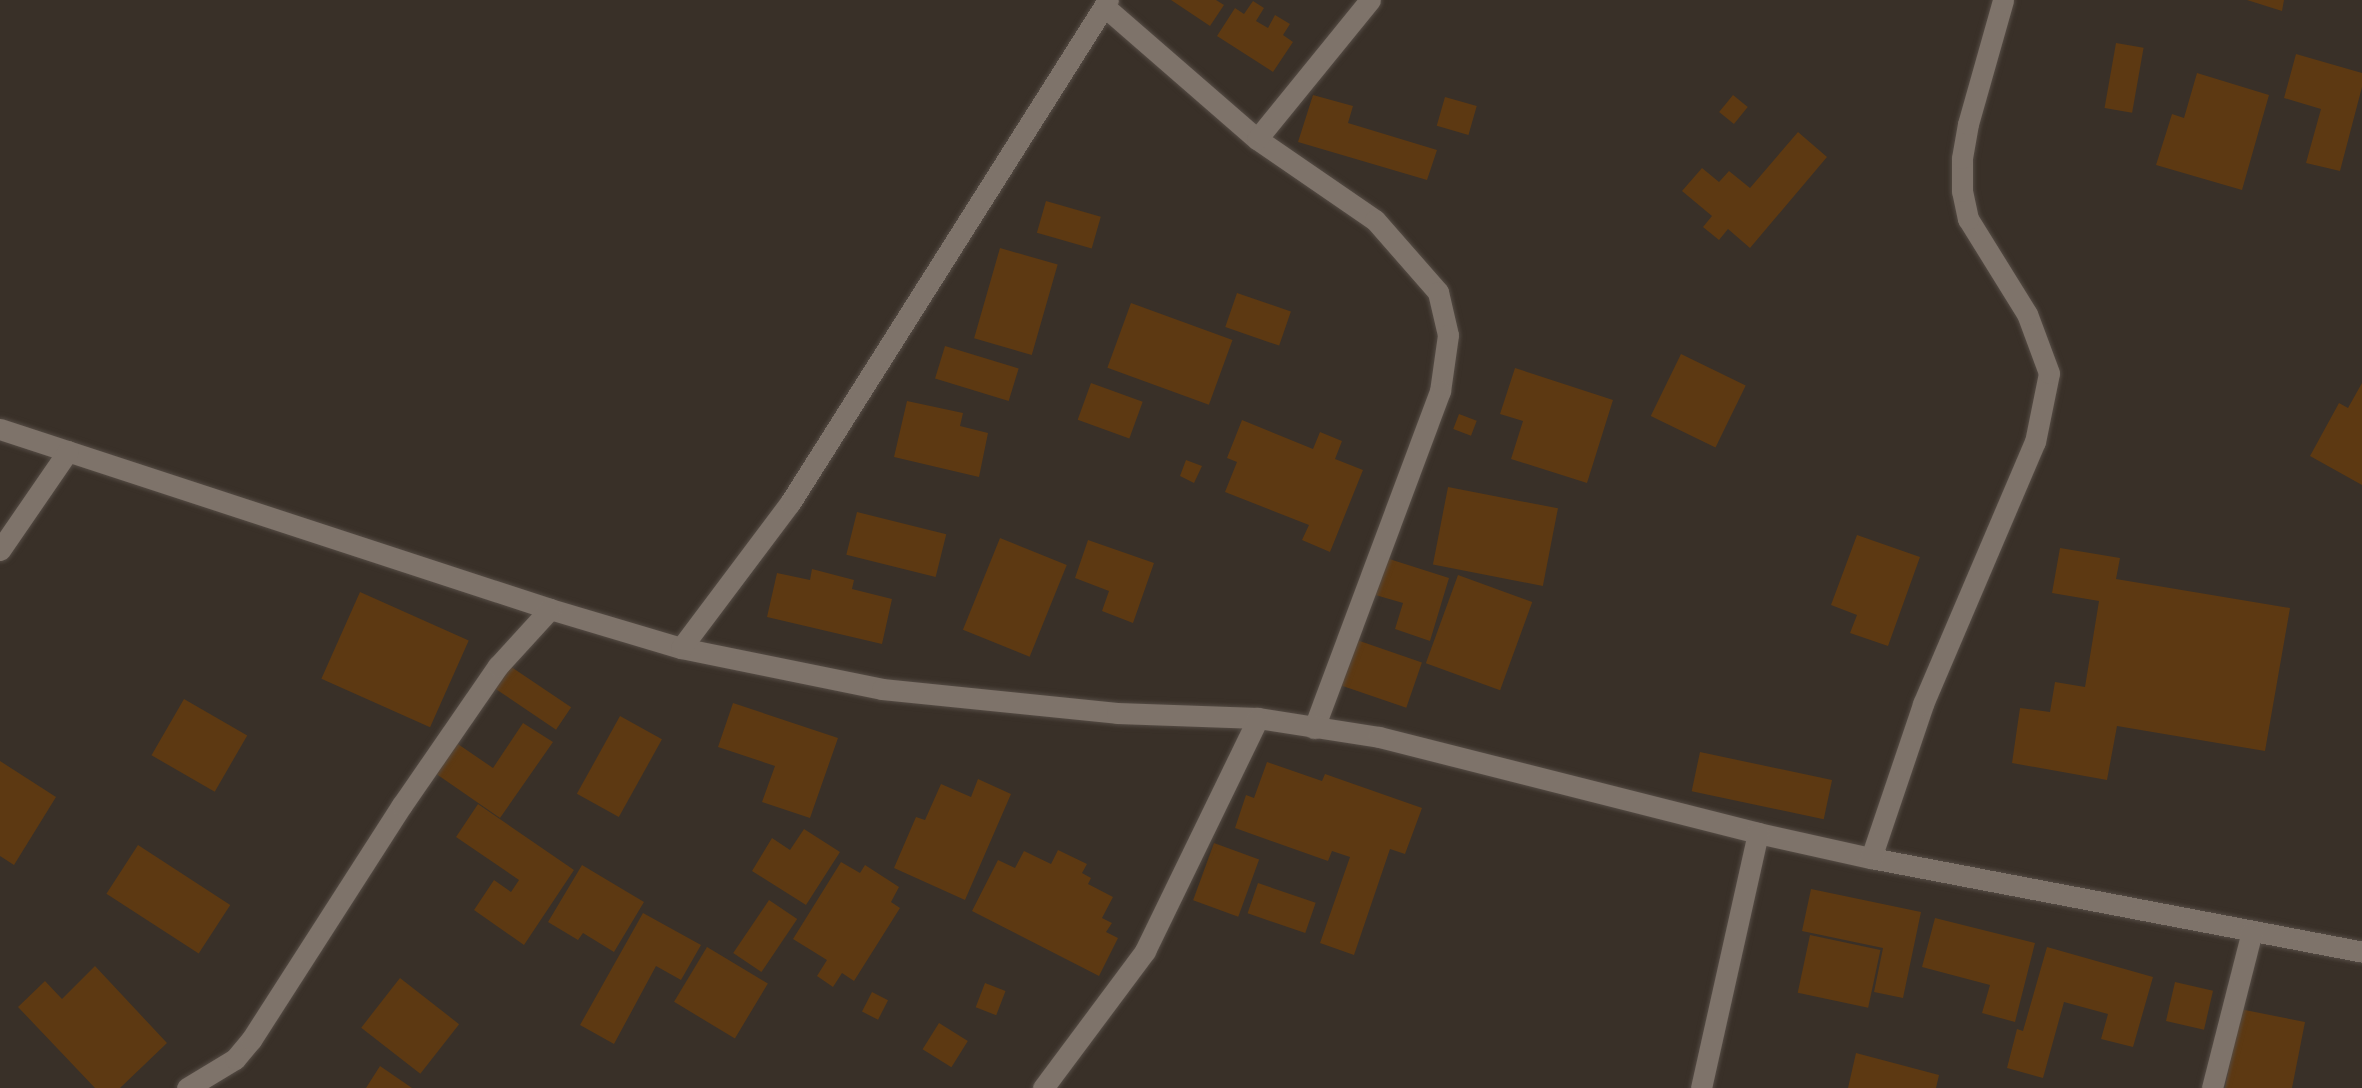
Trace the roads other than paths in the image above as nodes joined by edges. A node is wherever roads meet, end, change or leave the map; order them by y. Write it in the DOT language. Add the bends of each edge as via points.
graph roads {
  1 [pos="1370,0"];
  2 [pos="2003,0"];
  3 [pos="1107,3"];
  4 [pos="1257,139"];
  5 [pos="0,429"];
  6 [pos="68,451"];
  7 [pos="0,550"];
  8 [pos="550,609"];
  9 [pos="681,648"];
  10 [pos="1258,718"];
  11 [pos="1314,728"];
  12 [pos="1758,833"];
  13 [pos="1871,858"];
  14 [pos="2252,931"];
  15 [pos="2362,952"];
  16 [pos="187,1088"];
  17 [pos="1043,1088"];
  18 [pos="1701,1088"];
  19 [pos="2212,1088"];
  1 -- 4 [label="street"];
  2 -- 13 [label="street" via="1968,124 1962,191 1968,219 2027,314 2049,373 2035,442 1923,704"];
  3 -- 4 [label="street"];
  3 -- 9 [label="street" via="790,503"];
  4 -- 11 [label="street" via="1374,220 1438,292 1448,335 1440,391"];
  5 -- 6 [label="street"];
  6 -- 7 [label="street"];
  6 -- 8 [label="street"];
  8 -- 9 [label="street"];
  8 -- 16 [label="street" via="498,666 402,805 251,1040 235,1059"];
  9 -- 10 [label="street" via="882,690 1117,713"];
  10 -- 11 [label="street"];
  10 -- 17 [label="street" via="1145,951"];
  11 -- 12 [label="street" via="1379,737"];
  12 -- 13 [label="street"];
  12 -- 18 [label="street"];
  13 -- 14 [label="street"];
  14 -- 15 [label="street"];
  14 -- 19 [label="street"];
}
